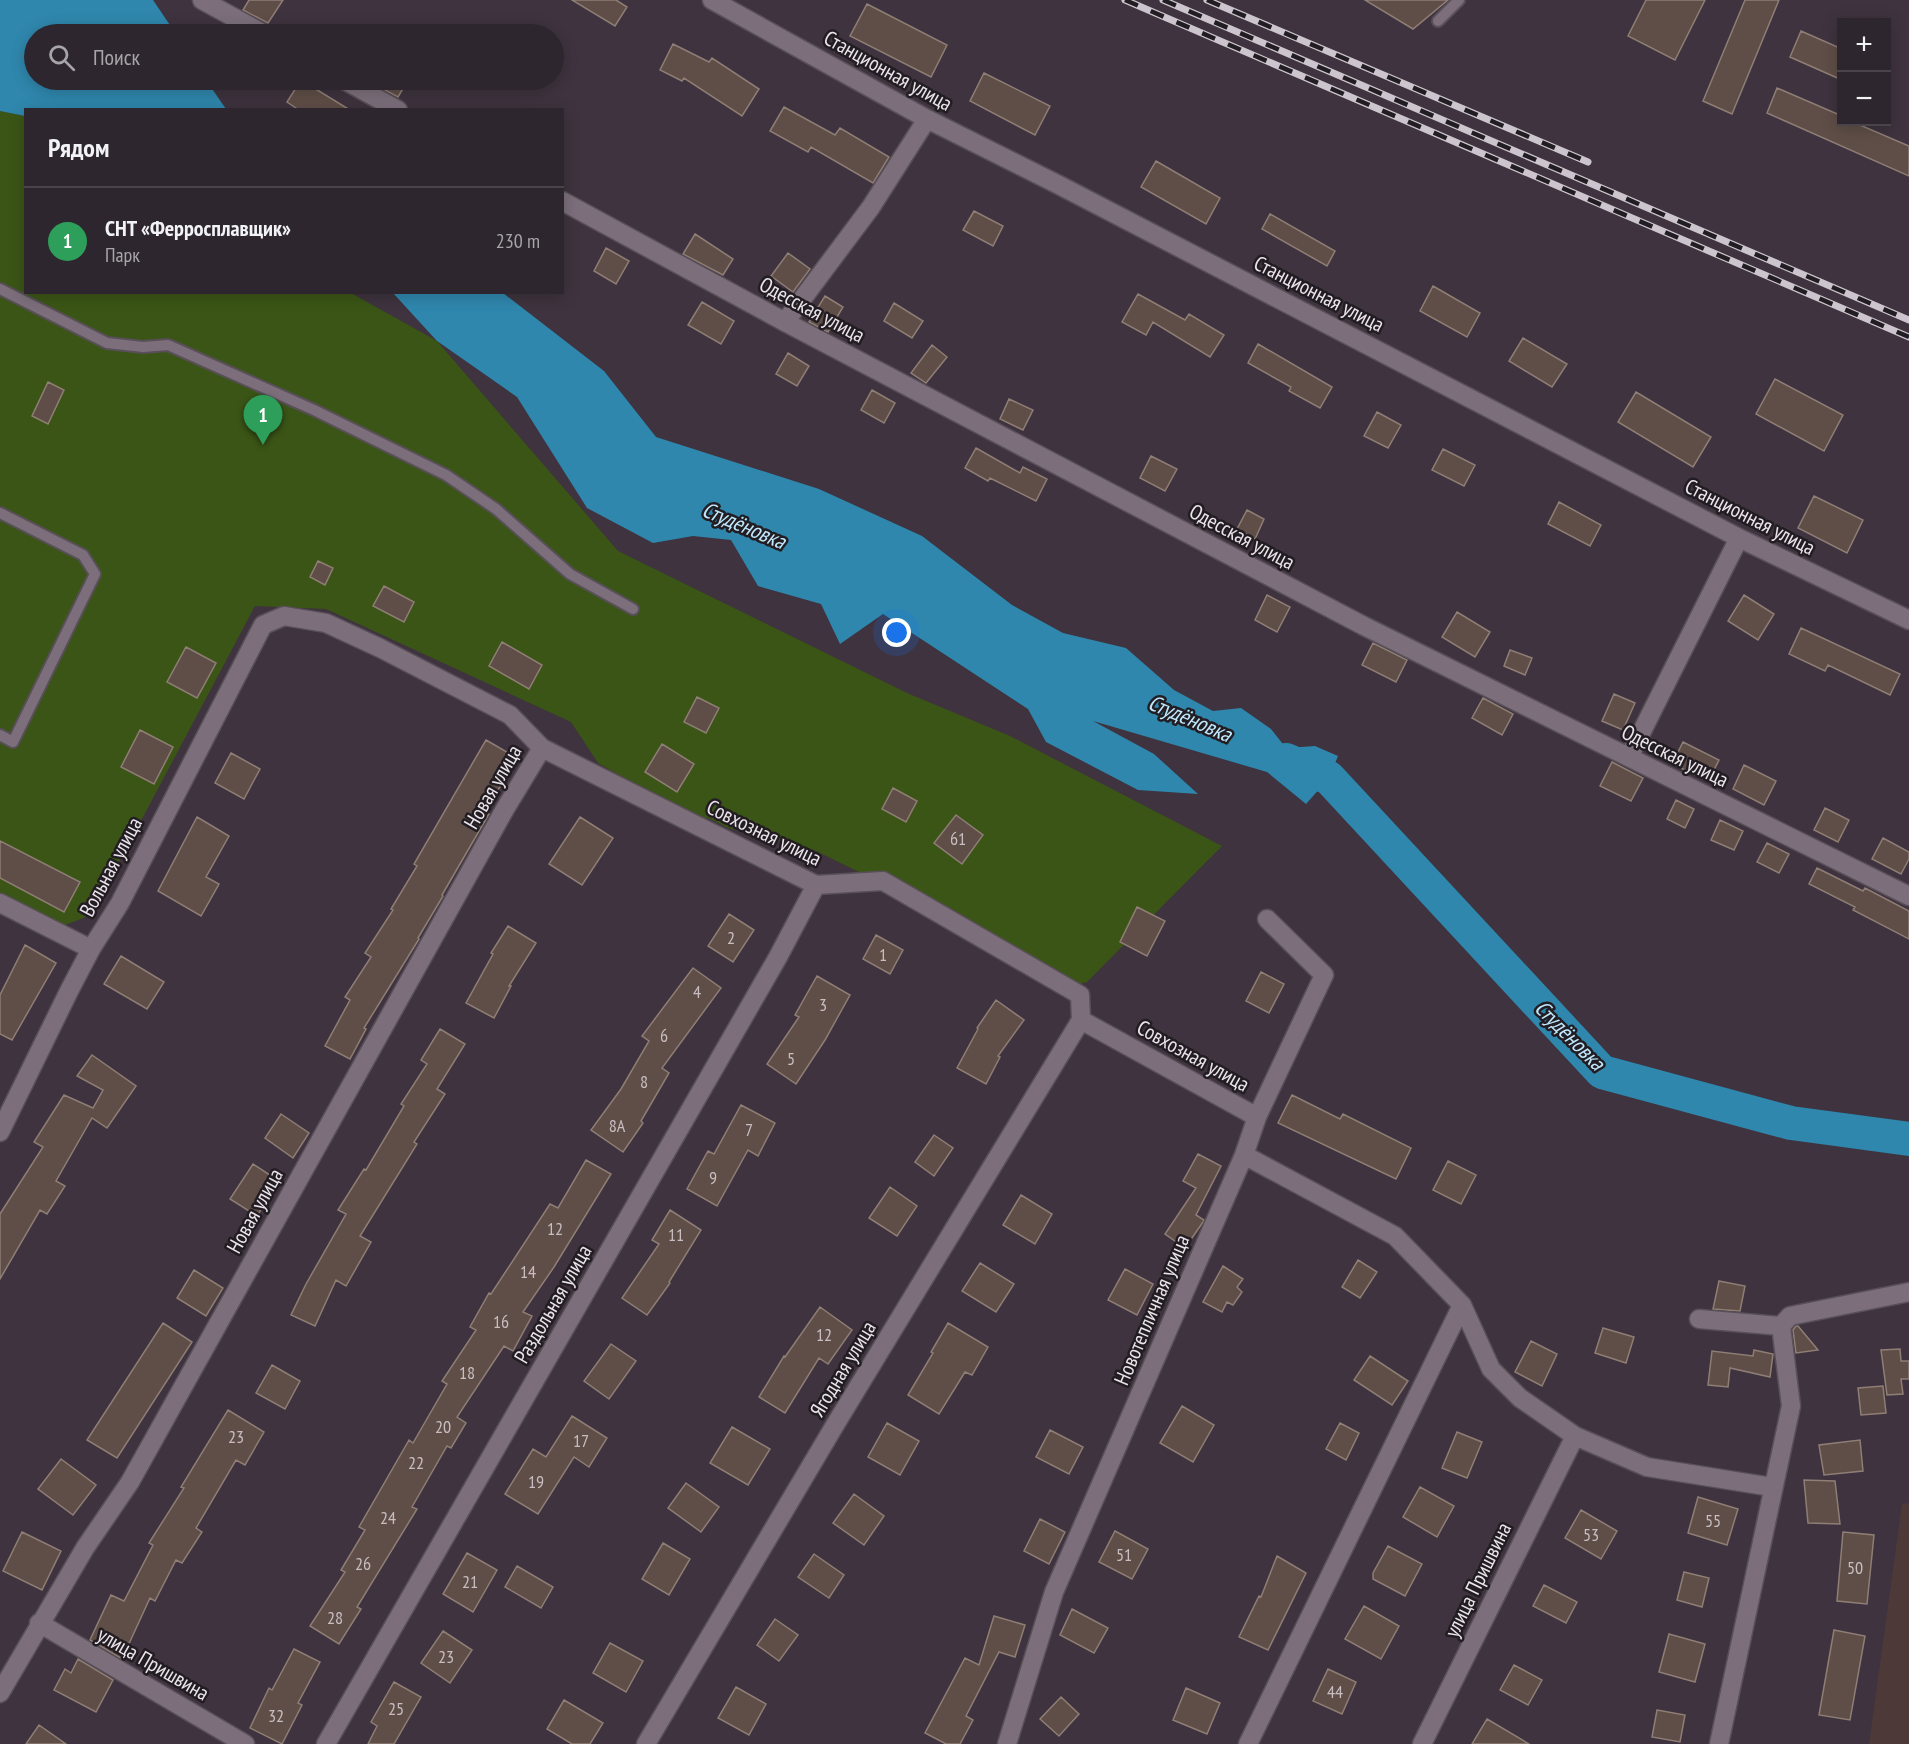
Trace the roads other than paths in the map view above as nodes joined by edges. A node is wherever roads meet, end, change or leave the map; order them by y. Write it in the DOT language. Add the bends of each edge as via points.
graph roads {
  1 [pos="202,0"];
  2 [pos="712,0"];
  3 [pos="1458,0"];
  4 [pos="1438,21"];
  5 [pos="246,24"];
  6 [pos="362,90"];
  7 [pos="394,108"];
  8 [pos="927,119"];
  9 [pos="564,202"];
  10 [pos="0,289"];
  11 [pos="785,322"];
  12 [pos="0,513"];
  13 [pos="1739,538"];
  14 [pos="633,609"];
  15 [pos="1909,620"];
  16 [pos="263,625"];
  17 [pos="0,735"];
  18 [pos="542,748"];
  19 [pos="1629,758"];
  20 [pos="816,885"];
  21 [pos="1909,896"];
  22 [pos="0,903"];
  23 [pos="1267,919"];
  24 [pos="91,949"];
  25 [pos="1081,1020"];
  26 [pos="1257,1117"];
  27 [pos="0,1132"];
  28 [pos="1244,1155"];
  29 [pos="1909,1292"];
  30 [pos="1462,1305"];
  31 [pos="1699,1319"];
  32 [pos="1781,1326"];
  33 [pos="1575,1436"];
  34 [pos="1772,1487"];
  35 [pos="39,1623"];
  36 [pos="0,1693"];
  37 [pos="245,1744"];
  38 [pos="326,1744"];
  39 [pos="646,1744"];
  40 [pos="1007,1744"];
  41 [pos="1248,1744"];
  42 [pos="1422,1744"];
  43 [pos="1719,1744"];
  1 -- 5 [label="street"];
  2 -- 8 [label="street, Станционная улица"];
  3 -- 4 [label="lane"];
  6 -- 7 [label="street"];
  8 -- 11 [label="street" via="872,207"];
  8 -- 13 [label="street, Станционная улица"];
  9 -- 11 [label="street, Одесская улица"];
  10 -- 14 [label="lane" via="107,343 168,345 436,470 496,509 570,574"];
  11 -- 19 [label="street, Одесская улица" via="1365,626"];
  12 -- 17 [label="lane" via="83,555 95,574 13,742"];
  13 -- 15 [label="street, Станционная улица"];
  13 -- 19 [label="street"];
  16 -- 18 [label="street, Совхозная улица" via="284,616 326,624 510,715"];
  16 -- 24 [label="street, Вольная улица" via="120,903"];
  18 -- 20 [label="street, Совхозная улица"];
  18 -- 35 [label="street, Новая улица" via="130,1482"];
  19 -- 21 [label="street, Одесская улица"];
  20 -- 25 [label="street, Совхозная улица" via="883,881 1080,994"];
  20 -- 38 [label="street, Раздольная улица"];
  22 -- 24 [label="street"];
  23 -- 26 [label="street, Новотепличная улица" via="1324,975"];
  24 -- 27 [label="street, Вольная улица"];
  25 -- 26 [label="street, Совхозная улица"];
  25 -- 39 [label="street, Ягодная улица"];
  26 -- 28 [label="street, Новотепличная улица"];
  28 -- 30 [label="street" via="1395,1236"];
  28 -- 40 [label="street, Новотепличная улица" via="1054,1593"];
  29 -- 32 [label="street" via="1790,1316"];
  30 -- 33 [label="street" via="1491,1369 1520,1398"];
  30 -- 41 [label="street"];
  31 -- 32 [label="street"];
  32 -- 34 [label="street" via="1791,1406"];
  33 -- 34 [label="street" via="1647,1467"];
  33 -- 42 [label="street, улица Пришвина"];
  34 -- 43 [label="street"];
  35 -- 36 [label="street, Новая улица"];
  35 -- 37 [label="street, улица Пришвина"];
}
